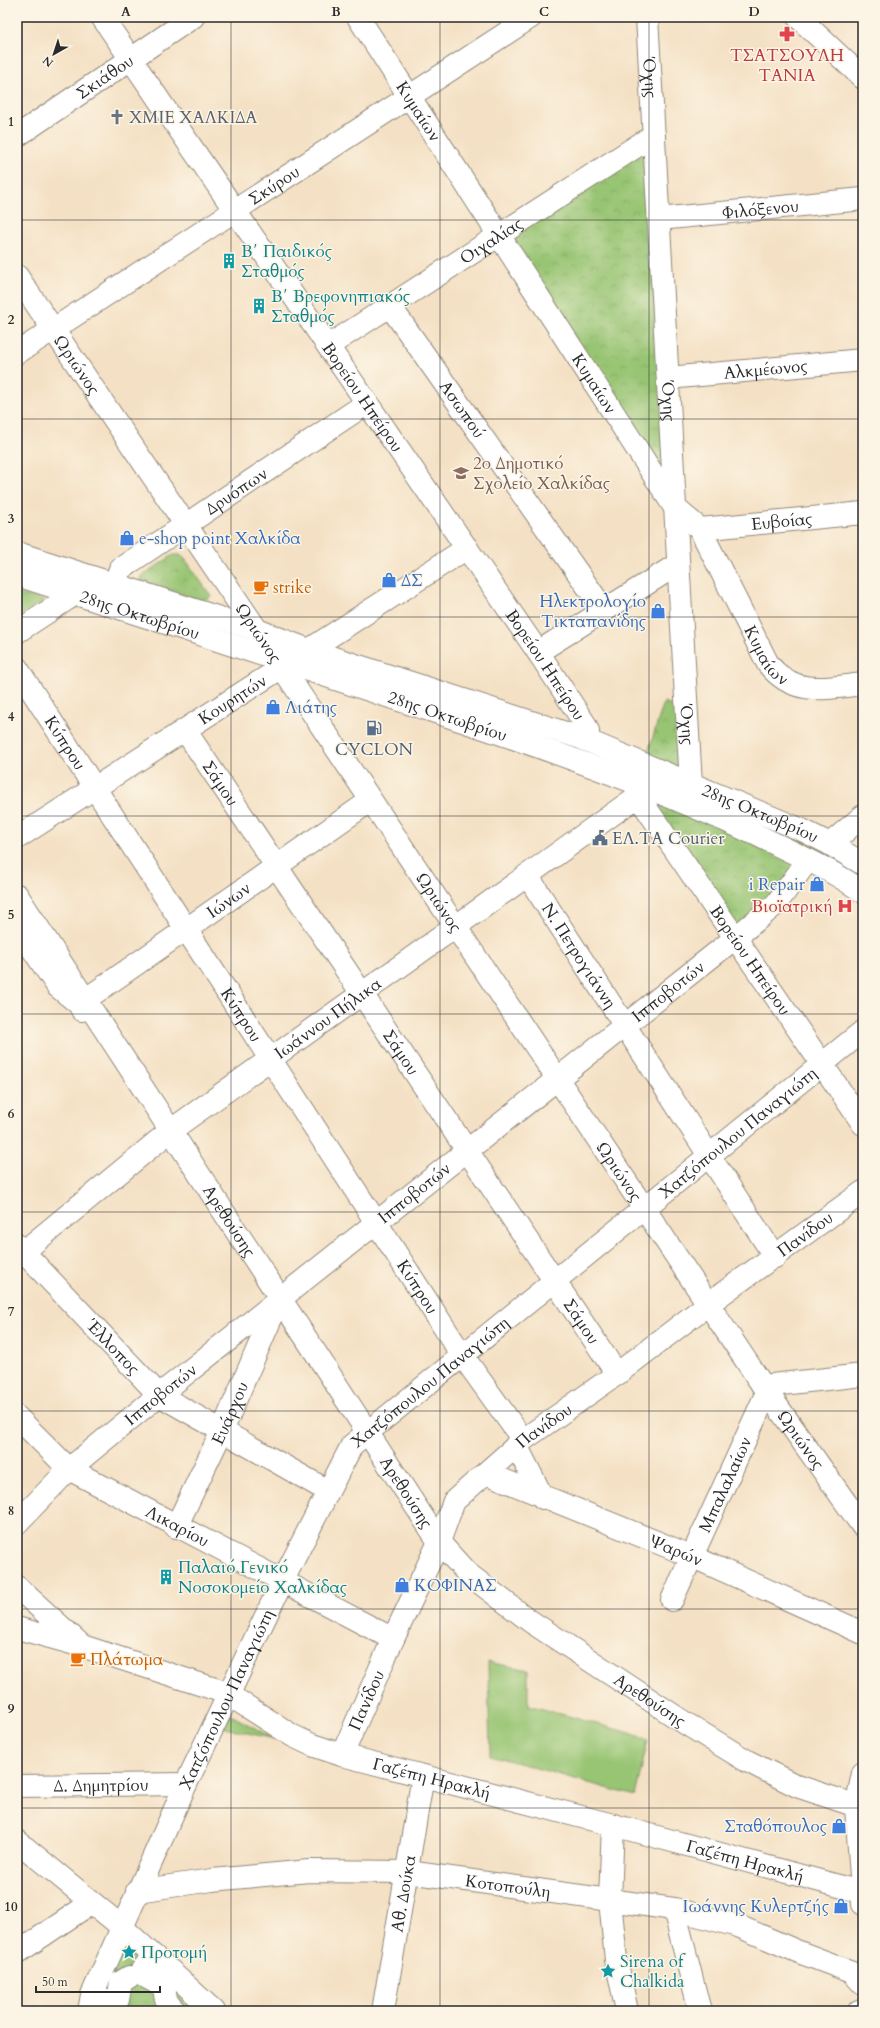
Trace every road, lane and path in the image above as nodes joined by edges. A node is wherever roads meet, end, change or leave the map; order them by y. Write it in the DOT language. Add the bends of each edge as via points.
graph roads {
  1 [pos="102,17"];
  2 [pos="193,17"];
  3 [pos="358,17"];
  4 [pos="531,17"];
  5 [pos="647,17"];
  6 [pos="798,17"];
  7 [pos="131,59"];
  8 [pos="863,78"];
  9 [pos="410,96"];
  10 [pos="654,135"];
  11 [pos="17,136"];
  12 [pos="863,199"];
  13 [pos="234,211"];
  14 [pos="659,219"];
  15 [pos="499,236"];
  16 [pos="17,276"];
  17 [pos="390,306"];
  18 [pos="53,329"];
  19 [pos="328,346"];
  20 [pos="17,353"];
  21 [pos="863,360"];
  22 [pos="668,378"];
  23 [pos="367,403"];
  24 [pos="675,508"];
  25 [pos="863,513"];
  26 [pos="185,524"];
  27 [pos="700,529"];
  28 [pos="467,548"];
  29 [pos="17,553"];
  30 [pos="678,564"];
  31 [pos="17,575"];
  32 [pos="114,585"];
  33 [pos="75,594"];
  34 [pos="604,610"];
  35 [pos="257,630"];
  36 [pos="17,632"];
  37 [pos="309,650"];
  38 [pos="538,652"];
  39 [pos="282,663"];
  40 [pos="17,668"];
  41 [pos="863,684"];
  42 [pos="185,730"];
  43 [pos="586,740"];
  44 [pos="691,785"];
  45 [pos="94,788"];
  46 [pos="640,790"];
  47 [pos="370,801"];
  48 [pos="863,816"];
  49 [pos="17,838"];
  50 [pos="830,844"];
  51 [pos="808,860"];
  52 [pos="863,864"];
  53 [pos="277,866"];
  54 [pos="527,875"];
  55 [pos="863,892"];
  56 [pos="17,895"];
  57 [pos="17,926"];
  58 [pos="455,926"];
  59 [pos="186,929"];
  60 [pos="735,938"];
  61 [pos="362,993"];
  62 [pos="82,1002"];
  63 [pos="623,1025"];
  64 [pos="863,1032"];
  65 [pos="270,1060"];
  66 [pos="822,1065"];
  67 [pos="557,1078"];
  68 [pos="863,1124"];
  69 [pos="164,1136"];
  70 [pos="466,1150"];
  71 [pos="709,1156"];
  72 [pos="863,1192"];
  73 [pos="644,1208"];
  74 [pos="376,1222"];
  75 [pos="19,1251"];
  76 [pos="775,1257"];
  77 [pos="555,1280"];
  78 [pos="280,1299"];
  79 [pos="708,1304"];
  80 [pos="462,1355"];
  81 [pos="617,1374"];
  82 [pos="863,1375"];
  83 [pos="765,1389"];
  84 [pos="159,1395"];
  85 [pos="17,1417"];
  86 [pos="222,1431"];
  87 [pos="366,1432"];
  88 [pos="519,1442"];
  89 [pos="69,1469"];
  90 [pos="486,1473"];
  91 [pos="328,1491"];
  92 [pos="543,1498"];
  93 [pos="17,1523"];
  94 [pos="176,1527"];
  95 [pos="863,1527"];
  96 [pos="439,1542"];
  97 [pos="691,1556"];
  98 [pos="282,1582"];
  99 [pos="17,1587"];
  100 [pos="672,1600"];
  101 [pos="17,1628"];
  102 [pos="863,1633"];
  103 [pos="393,1639"];
  104 [pos="82,1646"];
  105 [pos="228,1695"];
  106 [pos="342,1755"];
  107 [pos="863,1773"];
  108 [pos="423,1776"];
  109 [pos="186,1784"];
  110 [pos="17,1786"];
  111 [pos="860,1808"];
  112 [pos="613,1825"];
  113 [pos="17,1841"];
  114 [pos="408,1872"];
  115 [pos="137,1891"];
  116 [pos="862,1898"];
  117 [pos="610,1900"];
  118 [pos="91,1903"];
  119 [pos="674,1909"];
  120 [pos="122,1927"];
  121 [pos="17,1953"];
  122 [pos="108,1960"];
  123 [pos="149,1975"];
  124 [pos="863,1984"];
  125 [pos="90,2003"];
  126 [pos="863,2010"];
  127 [pos="175,2011"];
  128 [pos="214,2011"];
  129 [pos="383,2011"];
  130 [pos="627,2011"];
  131 [pos="700,2011"];
  132 [pos="859,2011"];
  1 -- 7 [label="street, Βορείου Ηπείρου"];
  2 -- 7 [label="street, Σκιάθου"];
  3 -- 9 [label="street, Κυμαίων"];
  4 -- 9 [label="street, Σκύρου"];
  5 -- 10 [label="street, Όχης"];
  6 -- 8 [label="street"];
  7 -- 11 [label="street, Σκιάθου"];
  7 -- 13 [label="street, Βορείου Ηπείρου"];
  9 -- 13 [label="street, Σκύρου"];
  9 -- 15 [label="street, Κυμαίων"];
  10 -- 14 [label="street, Όχης"];
  10 -- 15 [label="street, Οιχαλίας"];
  12 -- 14 [label="street, Φιλόξενου"];
  13 -- 18 [label="street, Σκύρου"];
  13 -- 19 [label="street, Βορείου Ηπείρου"];
  14 -- 22 [label="street, Όχης"];
  15 -- 17 [label="street, Οιχαλίας"];
  15 -- 24 [label="street, Κυμαίων"];
  16 -- 18 [label="street, Ωριώνος"];
  17 -- 19 [label="street, Οιχαλίας"];
  17 -- 34 [label="street, Ασωπού"];
  18 -- 20 [label="street, Σκύρου"];
  18 -- 26 [label="street, Ωριώνος"];
  19 -- 23 [label="street, Βορείου Ηπείρου"];
  21 -- 22 [label="street, Αλκμέωνος"];
  22 -- 24 [label="street, Όχης"];
  23 -- 26 [label="street, Δρυόπων"];
  23 -- 28 [label="street, Βορείου Ηπείρου"];
  24 -- 27 [label="street, Κυμαίων"];
  24 -- 30 [label="street, Όχης"];
  25 -- 27 [label="street, Ευβοίας"];
  26 -- 32 [label="street, Δρυόπων" via="120,569"];
  26 -- 35 [label="street, Ωριώνος"];
  27 -- 41 [label="street, Κυμαίων" via="768,664 777,674 788,682 815,689"];
  28 -- 37 [label="street, Κουρητών"];
  28 -- 38 [label="street, Βορείου Ηπείρου"];
  29 -- 32 [label="street, 28ης Οκτωβρίου"];
  30 -- 34 [label="street"];
  30 -- 44 [label="street, Όχης"];
  31 -- 33 [label="street, 28ης Οκτωβρίου"];
  32 -- 35 [label="street, 28ης Οκτωβρίου"];
  33 -- 36 [label="street"];
  33 -- 39 [label="street, 28ης Οκτωβρίου"];
  34 -- 38 [label="street"];
  35 -- 37 [label="street, 28ης Οκτωβρίου"];
  35 -- 39 [label="street, Ωριώνος"];
  37 -- 39 [label="street, Κουρητών"];
  37 -- 43 [label="street, 28ης Οκτωβρίου"];
  38 -- 43 [label="street, Βορείου Ηπείρου" via="585,724 588,730"];
  39 -- 42 [label="street, Κουρητών"];
  39 -- 46 [label="street, 28ης Οκτωβρίου" via="575,759"];
  39 -- 47 [label="street, Ωριώνος"];
  40 -- 45 [label="street, Κύπρου"];
  42 -- 45 [label="street, Κουρητών"];
  42 -- 53 [label="street, Σάμου"];
  43 -- 44 [label="street, 28ης Οκτωβρίου"];
  44 -- 50 [label="street, 28ης Οκτωβρίου" via="764,813"];
  45 -- 49 [label="street, Κουρητών"];
  45 -- 59 [label="street, Κύπρου"];
  46 -- 51 [label="street, 28ης Οκτωβρίου" via="742,828"];
  46 -- 54 [label="street, Ιωάννου Πήλικα"];
  46 -- 60 [label="street, Βορείου Ηπείρου"];
  47 -- 53 [label="street, Ιώνων"];
  47 -- 58 [label="street, Ωριώνος"];
  48 -- 50 [label="street"];
  50 -- 52 [label="street, 28ης Οκτωβρίου"];
  51 -- 55 [label="street, 28ης Οκτωβρίου" via="847,880"];
  51 -- 60 [label="street, Ιπποβοτών" via="776,904"];
  53 -- 59 [label="street, Ιώνων"];
  53 -- 61 [label="street, Σάμου"];
  54 -- 58 [label="street, Ιωάννου Πήλικα"];
  54 -- 63 [label="street, Ν. Πετρογιάννη"];
  56 -- 62 [label="street, Αρεθούσης"];
  57 -- 62 [label="street, Αρεθούσης" via="58,987"];
  58 -- 61 [label="street, Ιωάννου Πήλικα"];
  58 -- 67 [label="street, Ωριώνος"];
  59 -- 62 [label="street, Ιώνων"];
  59 -- 65 [label="street, Κύπρου"];
  60 -- 63 [label="street, Ιπποβοτών"];
  60 -- 66 [label="street, Βορείου Ηπείρου"];
  61 -- 65 [label="street, Ιωάννου Πήλικα"];
  61 -- 70 [label="street, Σάμου"];
  62 -- 69 [label="street, Αρεθούσης"];
  63 -- 67 [label="street, Ιπποβοτών"];
  63 -- 71 [label="street, Ν. Πετρογιάννη"];
  64 -- 66 [label="street, Χατζόπουλου Παναγιώτη"];
  65 -- 69 [label="street, Ιωάννου Πήλικα"];
  65 -- 74 [label="street, Κύπρου"];
  66 -- 68 [label="street, Βορείου Ηπείρου"];
  66 -- 71 [label="street, Χατζόπουλου Παναγιώτη"];
  67 -- 70 [label="street, Ιπποβοτών"];
  67 -- 73 [label="street, Ωριώνος"];
  69 -- 75 [label="street, Ιωάννου Πήλικα"];
  69 -- 78 [label="street, Αρεθούσης"];
  70 -- 74 [label="street, Ιπποβοτών"];
  70 -- 77 [label="street, Σάμου"];
  71 -- 73 [label="street, Χατζόπουλου Παναγιώτη"];
  71 -- 76 [label="street, Ν. Πετρογιάννη"];
  72 -- 76 [label="street, Πανίδου"];
  73 -- 77 [label="street, Χατζόπουλου Παναγιώτη"];
  73 -- 79 [label="street, Ωριώνος"];
  74 -- 78 [label="street, Ιπποβοτών"];
  74 -- 80 [label="street, Κύπρου"];
  75 -- 84 [label="street, Έλλοπος"];
  76 -- 79 [label="street, Πανίδου"];
  77 -- 80 [label="street, Χατζόπουλου Παναγιώτη"];
  77 -- 81 [label="street, Σάμου"];
  78 -- 84 [label="street, Ιπποβοτών"];
  78 -- 86 [label="street, Ευάρχου"];
  78 -- 87 [label="street, Αρεθούσης"];
  79 -- 81 [label="street, Πανίδου"];
  79 -- 83 [label="street, Ωριώνος"];
  80 -- 87 [label="street, Χατζόπουλου Παναγιώτη"];
  80 -- 88 [label="street, Κύπρου"];
  81 -- 88 [label="street, Πανίδου"];
  82 -- 83 [label="street"];
  83 -- 95 [label="street, Ωριώνος"];
  83 -- 97 [label="street, Μπαλαλαίων"];
  84 -- 86 [label="street, Έλλοπος"];
  84 -- 89 [label="street, Ιπποβοτών"];
  85 -- 89 [label="street, Λικαρίου"];
  86 -- 91 [label="street, Έλλοπος"];
  86 -- 94 [label="street, Ευάρχου"];
  87 -- 91 [label="street, Χατζόπουλου Παναγιώτη" via="352,1445"];
  87 -- 96 [label="street, Αρεθούσης"];
  88 -- 90 [label="street, Πανίδου"];
  88 -- 92 [label="street, Κύπρου"];
  89 -- 93 [label="street, Ιπποβοτών"];
  89 -- 94 [label="street, Λικαρίου"];
  90 -- 92 [label="street, Ψαρών"];
  90 -- 96 [label="street, Πανίδου" via="454,1501"];
  91 -- 98 [label="street, Χατζόπουλου Παναγιώτη"];
  92 -- 97 [label="street, Ψαρών"];
  94 -- 98 [label="street, Λικαρίου"];
  96 -- 103 [label="street, Πανίδου"];
  96 -- 111 [label="street, Αρεθούσης" via="468,1573 530,1621 685,1723 747,1761 790,1782"];
  97 -- 100 [label="street, Μπαλαλαίων"];
  97 -- 102 [label="street, Ψαρών"];
  98 -- 103 [label="street, Λικαρίου"];
  98 -- 105 [label="street, Χατζόπουλου Παναγιώτη"];
  99 -- 104 [label="street"];
  101 -- 104 [label="street, Γαζέπη Ηρακλή"];
  103 -- 106 [label="street, Πανίδου"];
  104 -- 105 [label="street, Γαζέπη Ηρακλή"];
  105 -- 106 [label="street, Γαζέπη Ηρακλή" via="293,1736"];
  105 -- 109 [label="street, Χατζόπουλου Παναγιώτη"];
  106 -- 108 [label="street, Γαζέπη Ηρακλή"];
  107 -- 111 [label="street"];
  108 -- 112 [label="street, Γαζέπη Ηρακλή"];
  108 -- 114 [label="street, Αθ. Δούκα"];
  109 -- 110 [label="street, Δ. Δημητρίου"];
  109 -- 115 [label="street, Χατζόπουλου Παναγιώτη"];
  111 -- 116 [label="street"];
  112 -- 116 [label="street, Γαζέπη Ηρακλή"];
  112 -- 117 [label="street"];
  113 -- 118 [label="street"];
  114 -- 115 [label="street, Κοτοπούλη" via="309,1871 212,1880"];
  114 -- 117 [label="street, Κοτοπούλη"];
  114 -- 129 [label="street, Αθ. Δούκα"];
  115 -- 120 [label="street, Χατζόπουλου Παναγιώτη"];
  117 -- 119 [label="street, Κοτοπούλη"];
  117 -- 130 [label="street" via="616,1960"];
  118 -- 120 [label="street"];
  118 -- 121 [label="street"];
  119 -- 124 [label="street, Κοτοπούλη" via="738,1926 852,1972"];
  119 -- 131 [label="street"];
  120 -- 122 [label="street, Χατζόπουλου Παναγιώτη"];
  120 -- 123 [label="street"];
  122 -- 123 [label="street"];
  122 -- 125 [label="street, Χατζόπουλου Παναγιώτη"];
  123 -- 125 [label="street" via="121,1982 118,2000"];
  123 -- 127 [label="street" via="165,1989 164,1996"];
  123 -- 128 [label="street"];
  126 -- 132 [label="street"];
}
